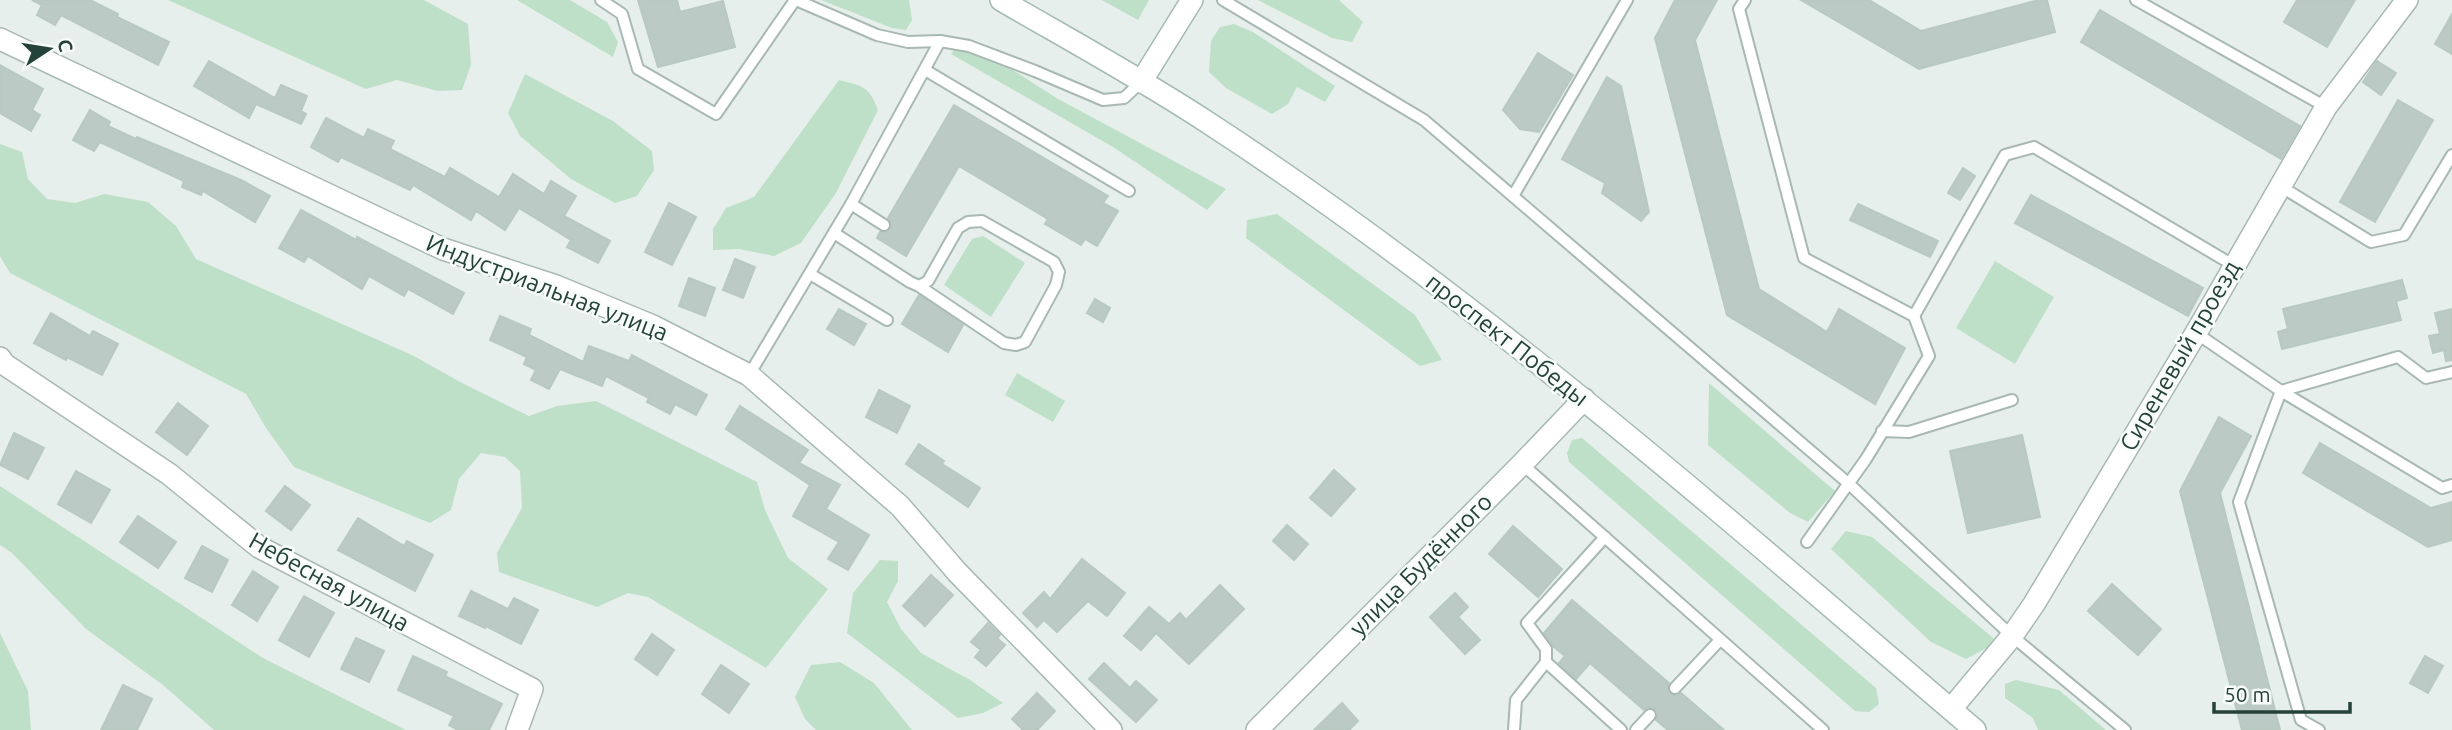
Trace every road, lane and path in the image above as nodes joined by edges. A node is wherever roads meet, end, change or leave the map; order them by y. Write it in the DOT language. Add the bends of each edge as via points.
graph roads {
  1 [pos="601,0"];
  2 [pos="795,0"];
  3 [pos="1001,0"];
  4 [pos="1192,0"];
  5 [pos="1223,0"];
  6 [pos="1627,0"];
  7 [pos="1745,0"];
  8 [pos="2136,0"];
  9 [pos="2407,0"];
  10 [pos="0,39"];
  11 [pos="940,41"];
  12 [pos="925,70"];
  13 [pos="1141,82"];
  14 [pos="2326,107"];
  15 [pos="2452,155"];
  16 [pos="2280,186"];
  17 [pos="1129,191"];
  18 [pos="1513,196"];
  19 [pos="851,204"];
  20 [pos="884,225"];
  21 [pos="834,233"];
  22 [pos="2233,265"];
  23 [pos="810,274"];
  24 [pos="919,286"];
  25 [pos="1914,316"];
  26 [pos="887,320"];
  27 [pos="2196,333"];
  28 [pos="0,358"];
  29 [pos="2452,372"];
  30 [pos="749,376"];
  31 [pos="2281,391"];
  32 [pos="1584,398"];
  33 [pos="2012,400"];
  34 [pos="1882,431"];
  35 [pos="1522,464"];
  36 [pos="1848,483"];
  37 [pos="2452,485"];
  38 [pos="1605,537"];
  39 [pos="1807,541"];
  40 [pos="2012,636"];
  41 [pos="1720,640"];
  42 [pos="1546,662"];
  43 [pos="1675,688"];
  44 [pos="1951,709"];
  45 [pos="1650,715"];
  46 [pos="517,730"];
  47 [pos="1111,730"];
  48 [pos="1257,730"];
  49 [pos="1514,730"];
  50 [pos="1621,730"];
  51 [pos="1636,730"];
  52 [pos="1823,730"];
  53 [pos="1975,730"];
  54 [pos="2125,730"];
  55 [pos="2319,730"];
  1 -- 2 [label="lane" via="622,14 638,69 716,114"];
  2 -- 11 [label="lane" via="877,34 908,42"];
  3 -- 13 [label="street, проспект Победы"];
  4 -- 13 [label="street"];
  5 -- 18 [label="lane" via="1424,120"];
  6 -- 18 [label="lane"];
  7 -- 25 [label="lane" via="1739,9 1804,258"];
  8 -- 14 [label="lane"];
  9 -- 14 [label="street, Сиреневый проезд"];
  10 -- 30 [label="street, Индустриальная улица" via="443,249 556,286 641,321"];
  11 -- 12 [label="lane"];
  11 -- 13 [label="lane" via="969,46 1103,100 1124,99"];
  12 -- 17 [label="lane"];
  12 -- 19 [label="lane"];
  13 -- 32 [label="street, проспект Победы" via="1207,121 1385,246"];
  14 -- 16 [label="street, Сиреневый проезд"];
  15 -- 16 [label="lane" via="2404,234 2371,242"];
  16 -- 22 [label="street, Сиреневый проезд"];
  18 -- 36 [label="lane"];
  19 -- 20 [label="lane"];
  19 -- 21 [label="lane"];
  21 -- 23 [label="lane"];
  21 -- 24 [label="lane"];
  22 -- 25 [label="lane" via="2034,147 2005,155"];
  22 -- 27 [label="street, Сиреневый проезд"];
  23 -- 26 [label="lane"];
  23 -- 30 [label="lane"];
  24 -- 24 [label="lane" via="928,281 958,228 968,222 982,221 1054,262 1059,272 1025,342 1016,345 1004,343"];
  25 -- 34 [label="lane" via="1929,356"];
  27 -- 31 [label="lane"];
  27 -- 40 [label="street, Сиреневый проезд"];
  28 -- 46 [label="street, Небесная улица" via="169,474 259,547 532,689"];
  29 -- 31 [label="lane" via="2426,378 2398,357"];
  30 -- 47 [label="street, Индустриальная улица" via="900,506 957,572"];
  31 -- 37 [label="lane" via="2442,488"];
  31 -- 55 [label="lane" via="2239,502 2301,720"];
  32 -- 35 [label="street, улица Будённого"];
  32 -- 44 [label="street, проспект Победы"];
  33 -- 34 [label="lane" via="1909,432"];
  34 -- 36 [label="lane"];
  35 -- 38 [label="lane"];
  35 -- 48 [label="street, улица Будённого"];
  36 -- 39 [label="lane"];
  36 -- 40 [label="lane"];
  38 -- 41 [label="lane"];
  38 -- 42 [label="lane" via="1527,623 1546,649"];
  40 -- 44 [label="street, Сиреневый проезд"];
  40 -- 54 [label="lane"];
  41 -- 43 [label="lane"];
  41 -- 52 [label="lane"];
  42 -- 49 [label="lane" via="1516,700"];
  42 -- 50 [label="lane"];
  44 -- 53 [label="street, проспект Победы"];
  45 -- 51 [label="lane"];
}
